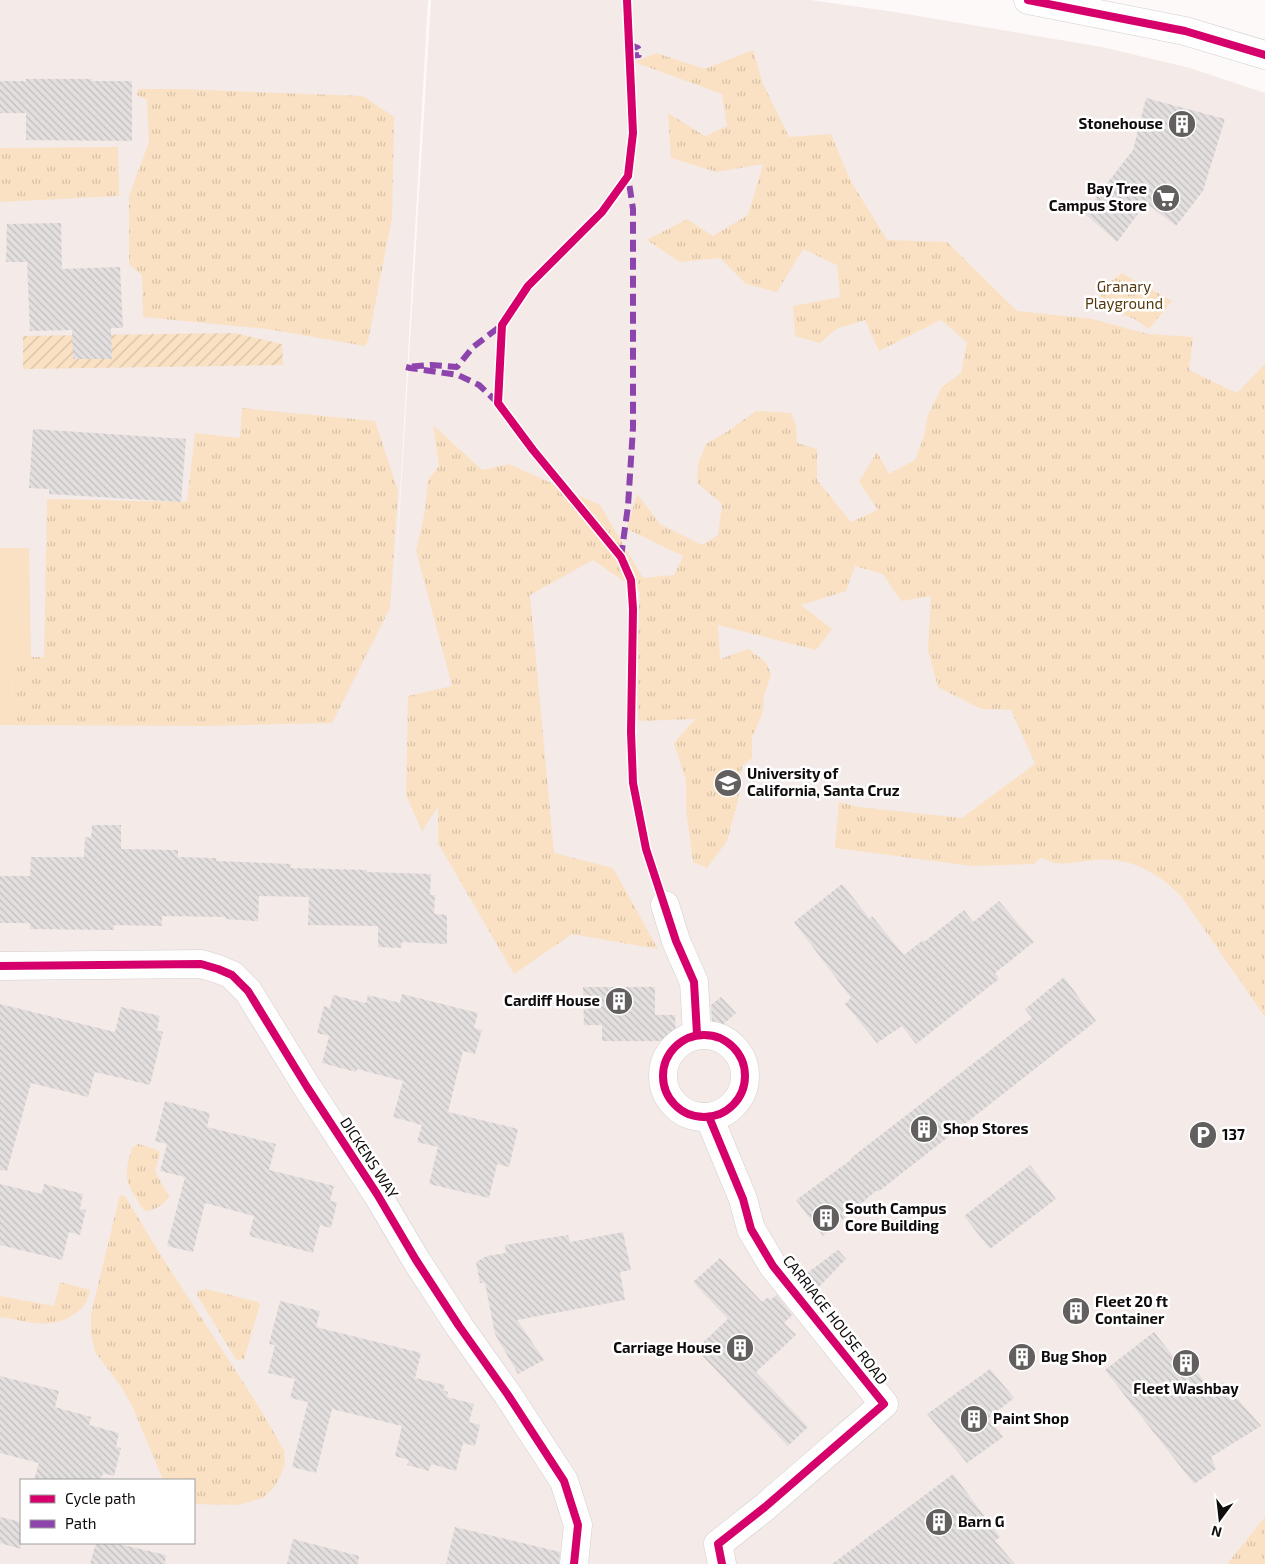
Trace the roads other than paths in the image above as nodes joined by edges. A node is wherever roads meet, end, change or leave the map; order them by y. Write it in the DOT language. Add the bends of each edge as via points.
graph roads {
  1 [pos="1028,0"];
  2 [pos="1265,55"];
  3 [pos="665,905"];
  4 [pos="0,966"];
  5 [pos="698,1034"];
  6 [pos="709,1117"];
  7 [pos="574,1564"];
  8 [pos="722,1564"];
  1 -- 2 [label="street" via="1185,31"];
  3 -- 5 [label="street" via="694,982"];
  4 -- 7 [label="street, DICKENS WAY" via="201,964 232,975 248,991 416,1260 564,1480 578,1525"];
  5 -- 6 [label="street" via="678,1043 669,1053 662,1079 673,1103 683,1111"];
  5 -- 6 [label="street" via="718,1036 730,1043 745,1066 742,1094 734,1105"];
  6 -- 8 [label="street, CARRIAGE HOUSE ROAD" via="744,1199 751,1229 773,1266 884,1404 718,1544"];
}
